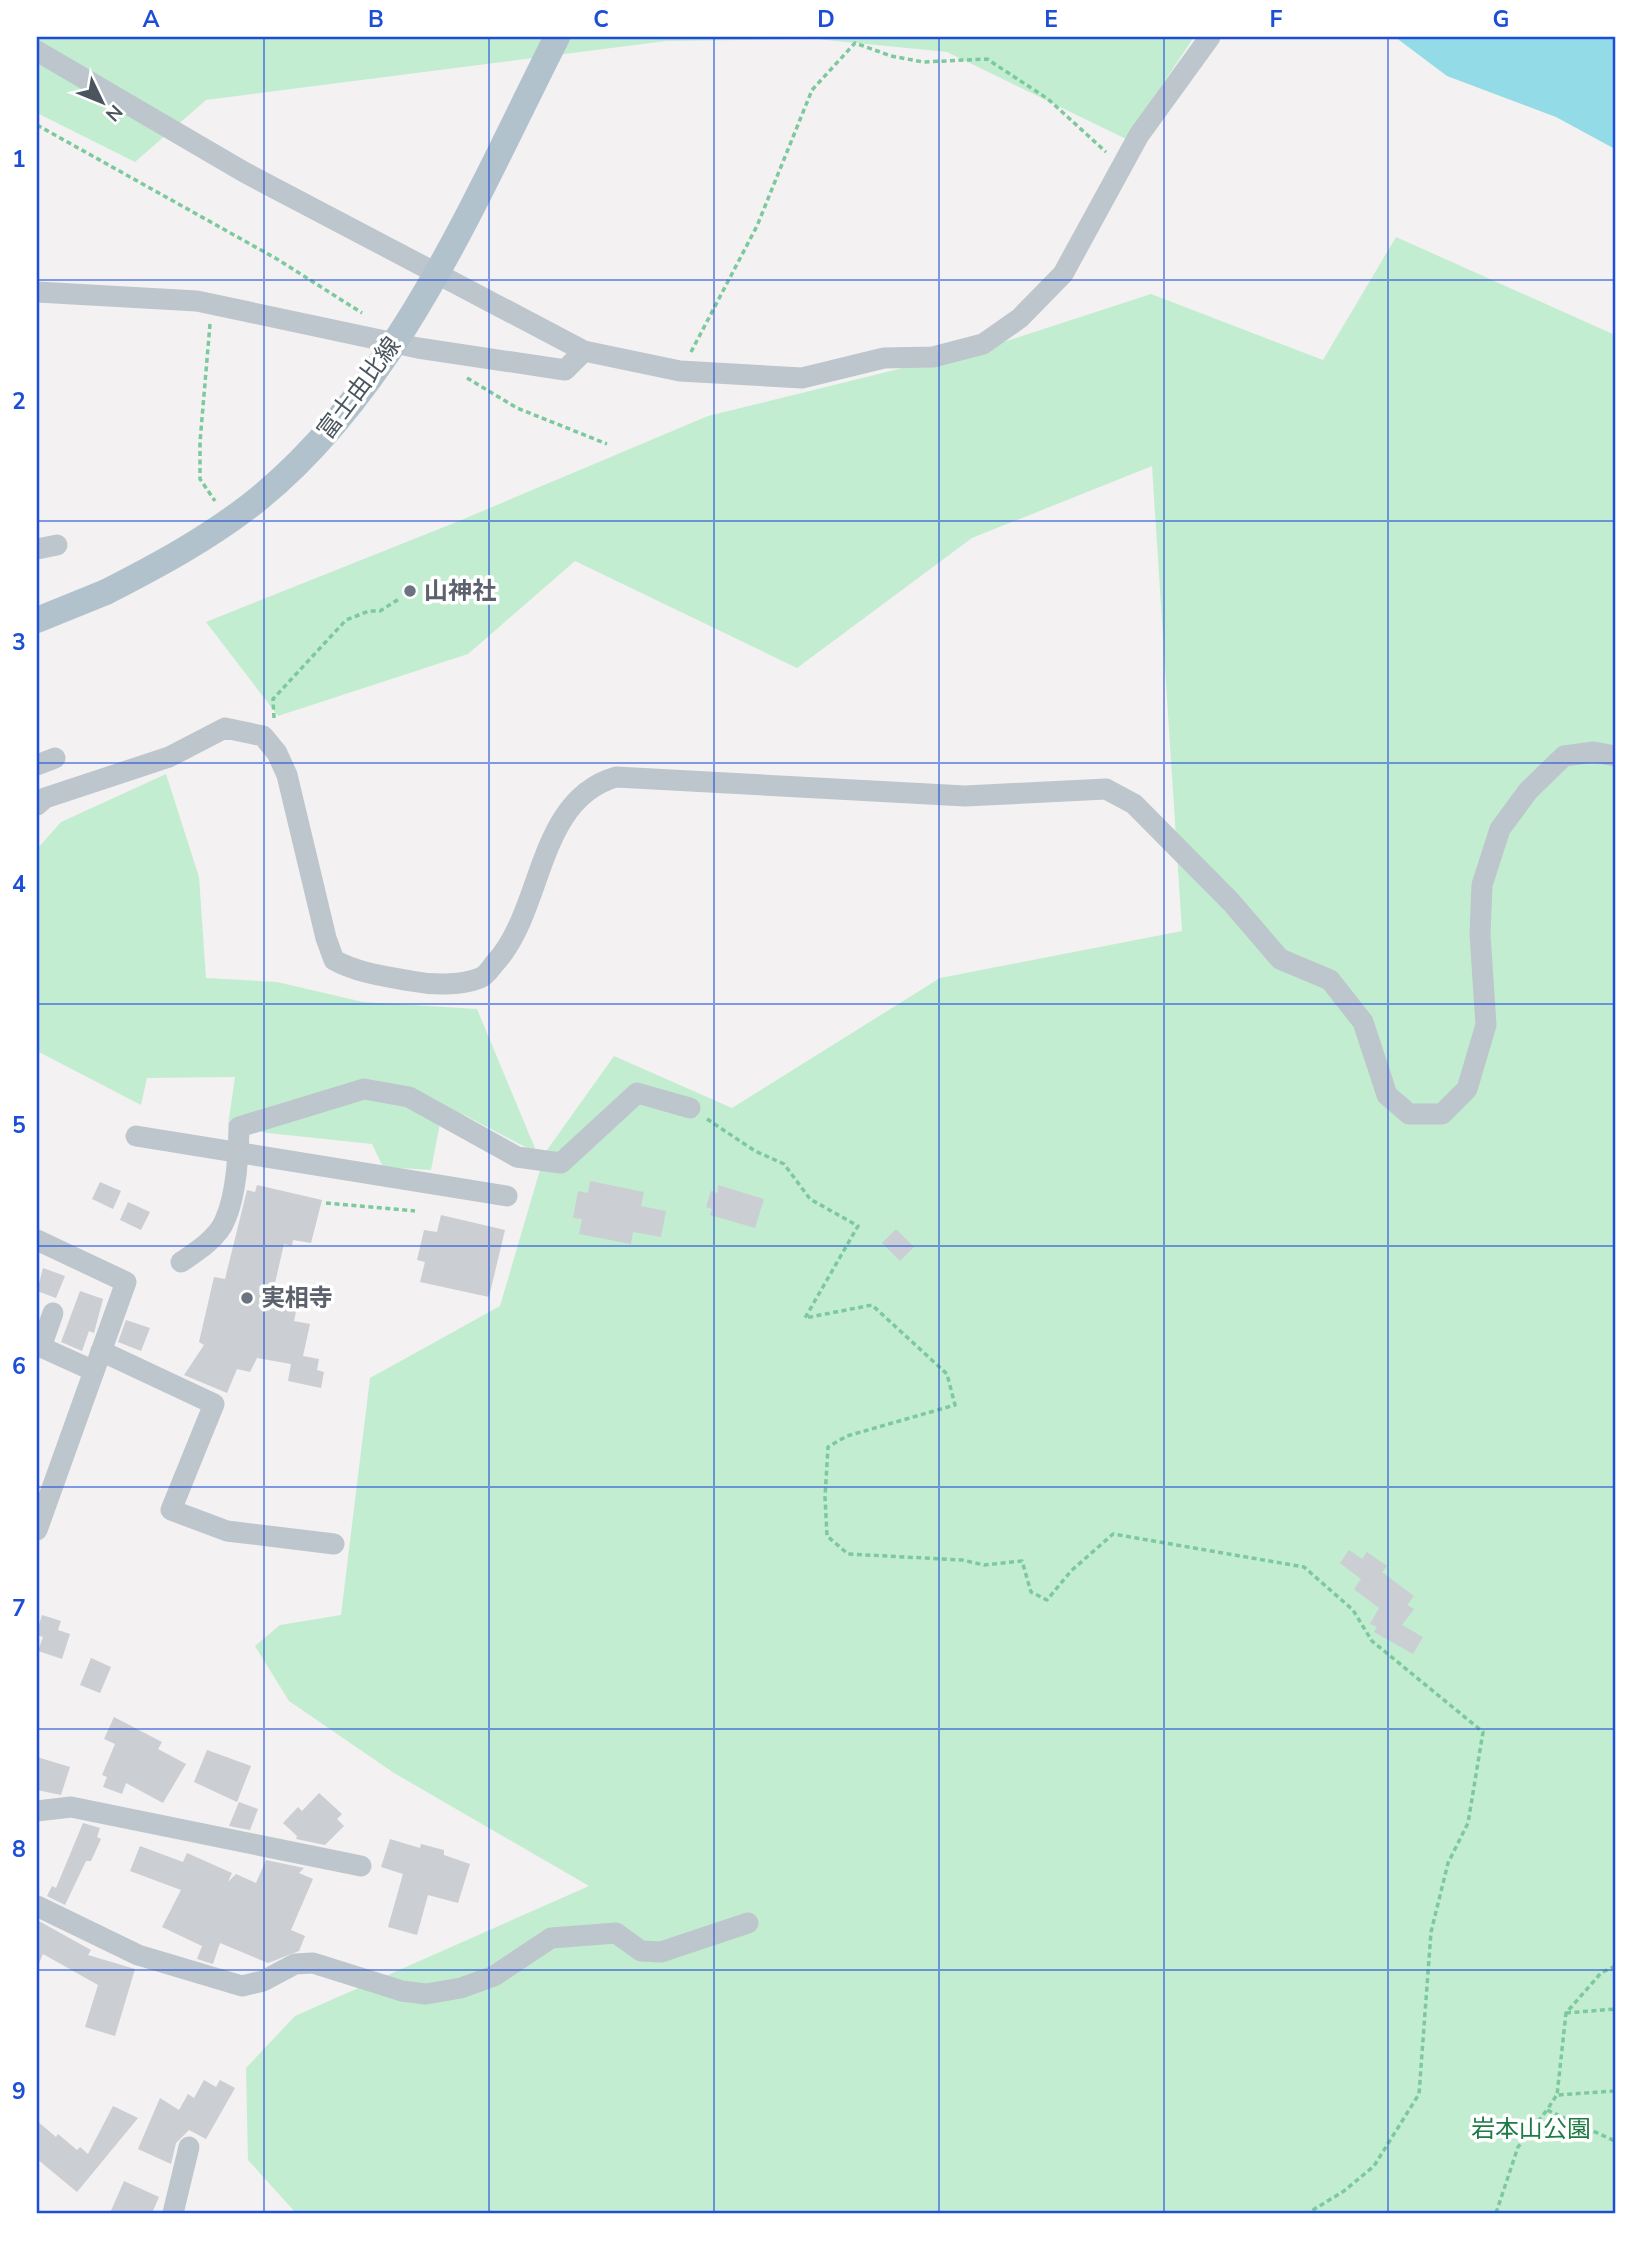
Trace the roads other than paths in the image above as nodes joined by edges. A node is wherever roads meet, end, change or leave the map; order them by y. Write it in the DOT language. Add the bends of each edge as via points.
graph roads {
  1 [pos="557,37"];
  2 [pos="1210,37"];
  3 [pos="37,51"];
  4 [pos="37,292"];
  5 [pos="584,351"];
  6 [pos="37,620"];
  7 [pos="1615,756"];
  8 [pos="37,805"];
  9 [pos="690,1108"];
  10 [pos="136,1136"];
  11 [pos="239,1153"];
  12 [pos="507,1195"];
  13 [pos="37,1240"];
  14 [pos="181,1262"];
  15 [pos="53,1313"];
  16 [pos="97,1361"];
  17 [pos="37,1530"];
  18 [pos="334,1544"];
  19 [pos="37,1811"];
  20 [pos="361,1866"];
  21 [pos="37,1906"];
  22 [pos="748,1923"];
  23 [pos="189,2147"];
  24 [pos="173,2213"];
  1 -- 6 [label="main road, 富士由比線, bridge" via="406,325 362,389 309,452 252,504 185,551 106,592"];
  2 -- 5 [label="street" via="1122,164 1063,274 1020,318 983,344 933,357 884,358 802,378 680,371"];
  3 -- 5 [label="street" via="244,172"];
  4 -- 5 [label="street" via="211,304 418,348 565,370"];
  7 -- 8 [label="street" via="1594,752 1564,756 1528,791 1500,829 1482,885 1486,1025 1467,1089 1442,1114 1409,1114 1387,1095 1363,1022 1330,980 1280,959 1134,804 1106,789 965,796 616,777 597,782 578,796 556,834 507,950 482,978 431,985 354,971 334,960 287,775 263,736 225,728 169,757 44,797"];
  9 -- 11 [label="street" via="637,1093 561,1163 517,1157 409,1097 364,1088 239,1127"];
  10 -- 11 [label="street"];
  11 -- 12 [label="street"];
  11 -- 14 [label="street" via="225,1222 204,1247"];
  13 -- 16 [label="street" via="126,1282"];
  15 -- 16 [label="street" via="41,1347"];
  16 -- 17 [label="street"];
  16 -- 18 [label="street" via="214,1404 171,1510 227,1531"];
  19 -- 20 [label="street" via="71,1807"];
  21 -- 22 [label="street" via="138,1955 242,1986 295,1964 313,1963 426,1994 494,1976 551,1938 616,1933 641,1951 661,1952"];
  23 -- 24 [label="street"];
}
